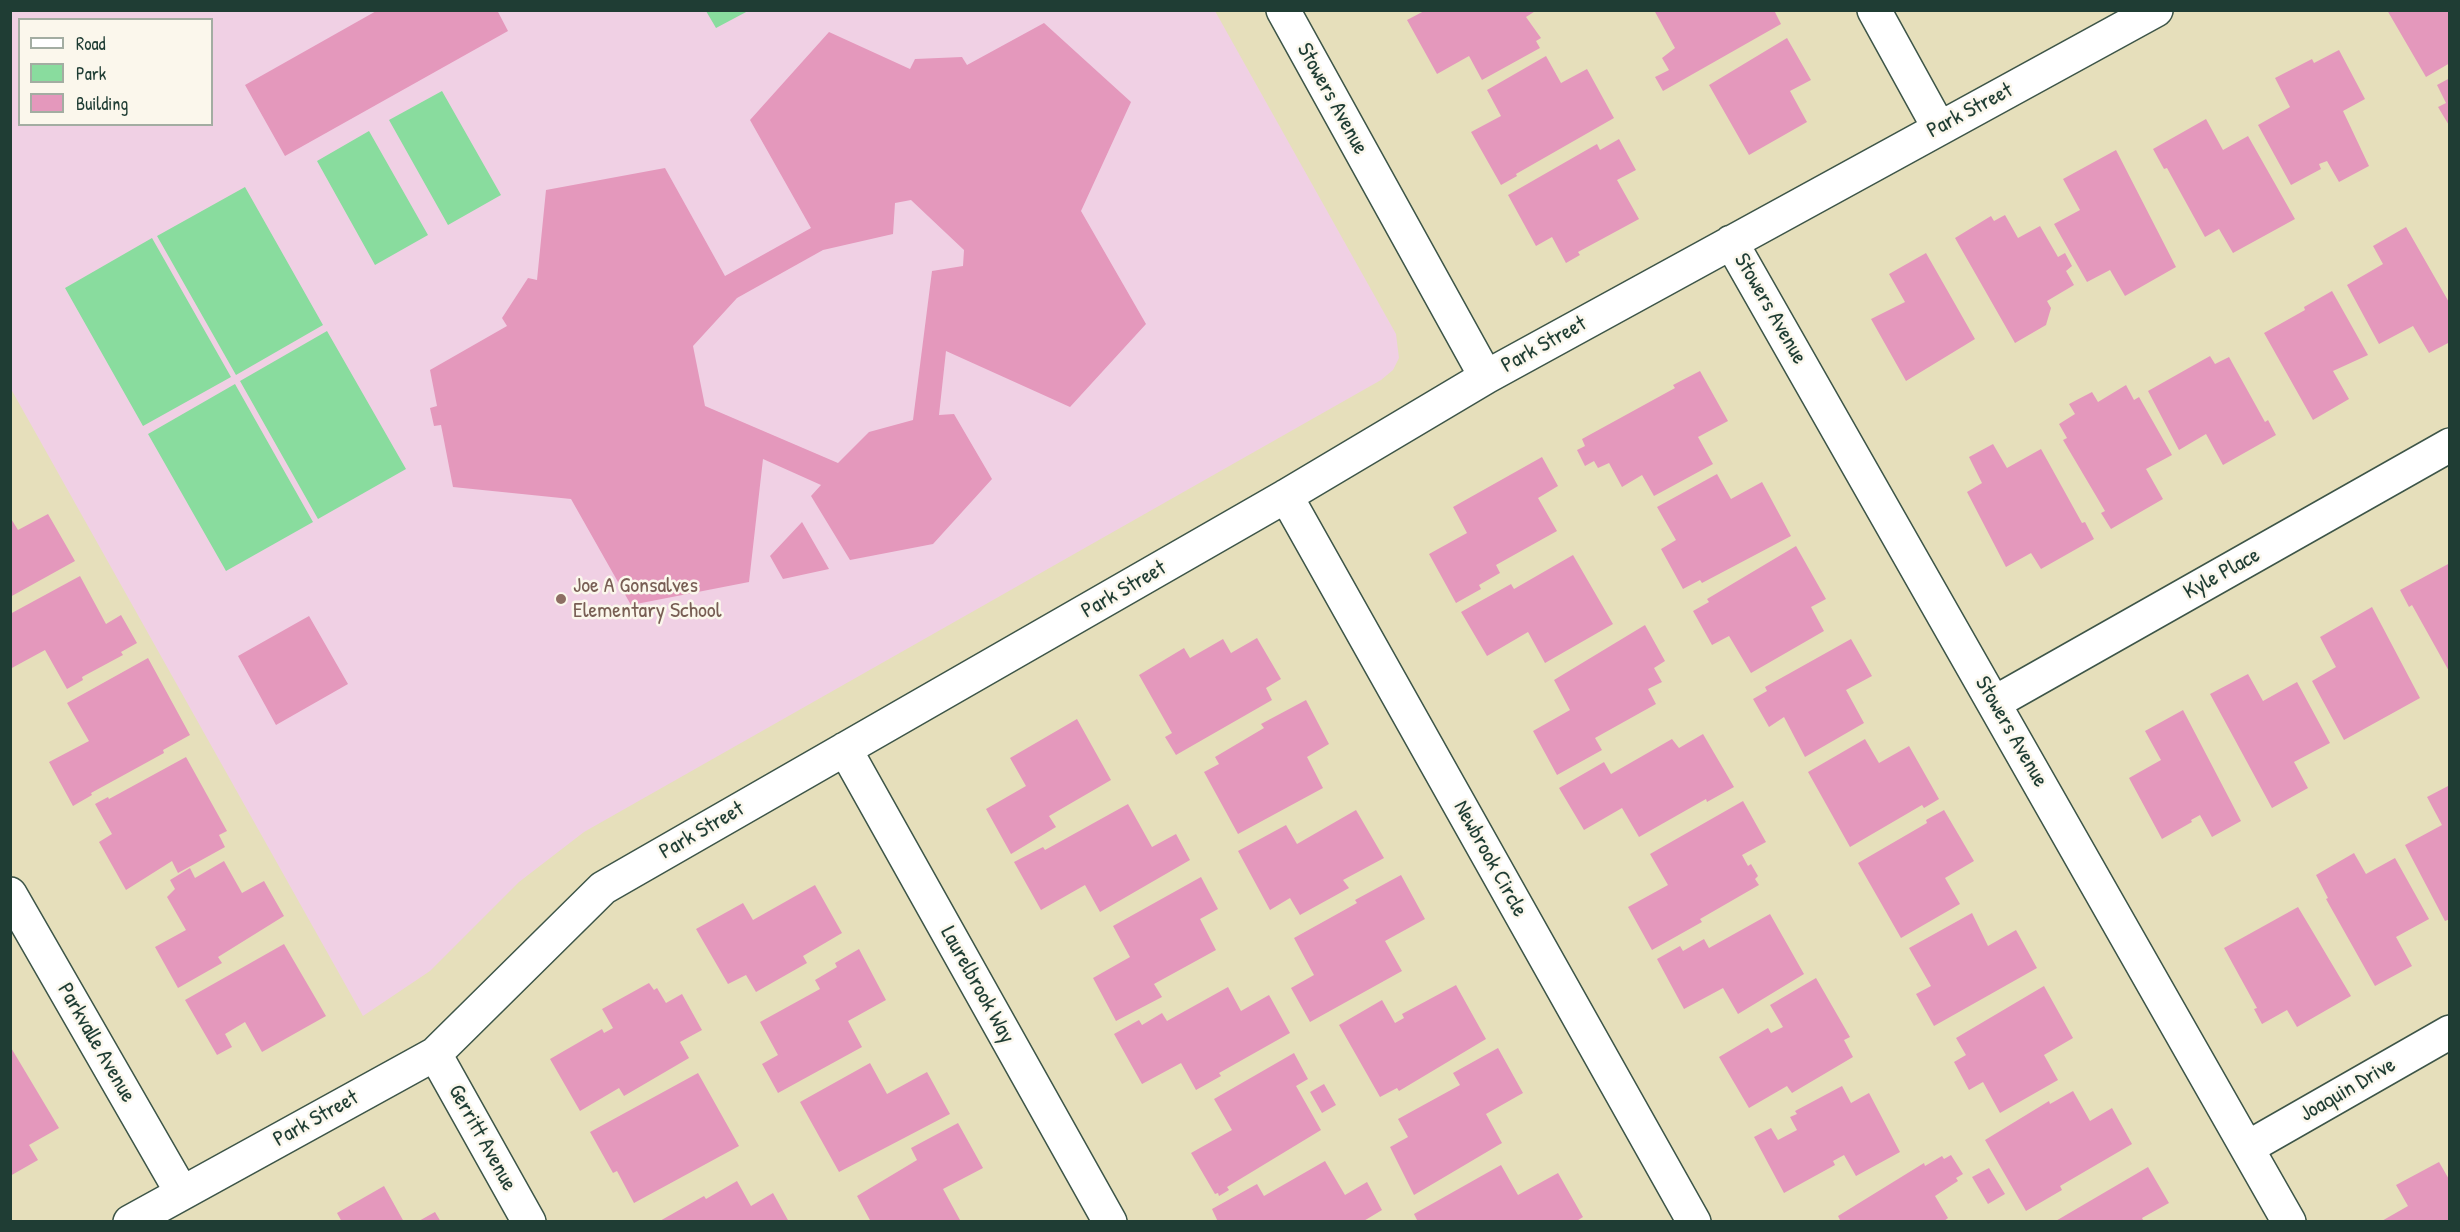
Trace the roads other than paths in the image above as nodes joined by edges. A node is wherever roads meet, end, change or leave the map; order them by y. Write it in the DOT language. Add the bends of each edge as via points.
graph roads {
  1 [pos="1283,10"];
  2 [pos="1874,10"];
  3 [pos="2156,10"];
  4 [pos="1940,128"];
  5 [pos="1731,242"];
  6 [pos="1486,377"];
  7 [pos="2450,445"];
  8 [pos="1286,496"];
  9 [pos="1994,703"];
  10 [pos="845,749"];
  11 [pos="10,894"];
  12 [pos="2450,1032"];
  13 [pos="435,1054"];
  14 [pos="2247,1148"];
  15 [pos="182,1193"];
  16 [pos="130,1221"];
  17 [pos="529,1221"];
  18 [pos="1110,1221"];
  19 [pos="1694,1221"];
  20 [pos="2289,1221"];
  1 -- 6 [label="street, Stowers Avenue"];
  2 -- 4 [label="street"];
  3 -- 4 [label="street, Park Street"];
  4 -- 5 [label="street, Park Street"];
  5 -- 6 [label="street, Park Street"];
  5 -- 9 [label="street, Stowers Avenue"];
  6 -- 8 [label="street, Park Street"];
  7 -- 9 [label="street, Kyle Place"];
  8 -- 10 [label="street, Park Street"];
  8 -- 19 [label="street, Newbrook Circle"];
  9 -- 14 [label="street, Stowers Avenue"];
  10 -- 13 [label="street, Park Street" via="603,888"];
  10 -- 18 [label="street, Laurelbrook Way"];
  11 -- 15 [label="street, Parkvalle Avenue"];
  12 -- 14 [label="street, Joaquin Drive"];
  13 -- 15 [label="street, Park Street"];
  13 -- 17 [label="street, Gerritt Avenue"];
  14 -- 20 [label="street, Stowers Avenue"];
  15 -- 16 [label="street, Park Street"];
}
